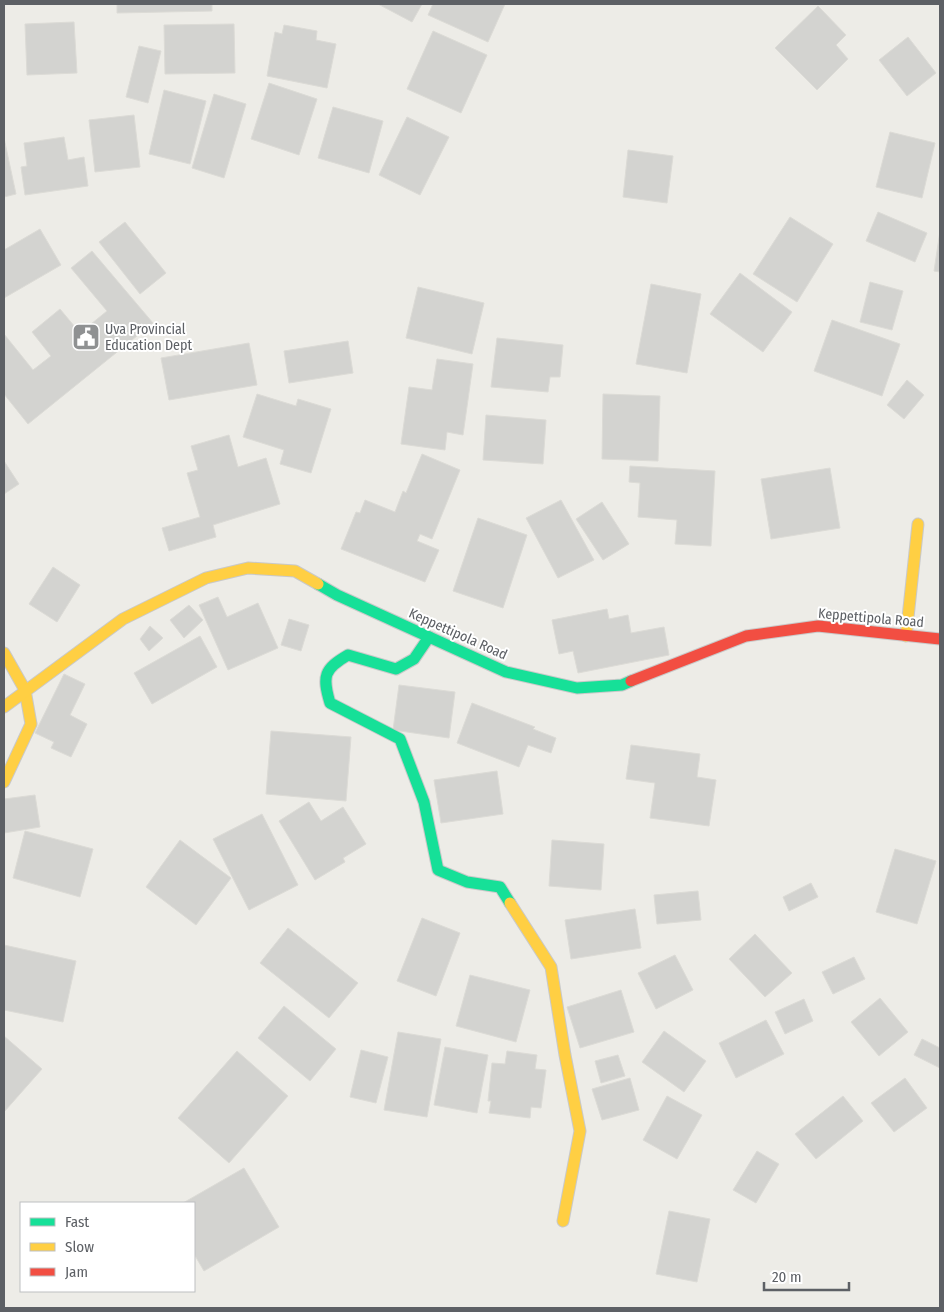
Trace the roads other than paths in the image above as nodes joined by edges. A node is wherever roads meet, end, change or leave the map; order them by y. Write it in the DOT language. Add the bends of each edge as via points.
graph roads {
  1 [pos="918,524"];
  2 [pos="906,636"];
  3 [pos="429,638"];
  4 [pos="940,639"];
  5 [pos="4,653"];
  6 [pos="25,690"];
  7 [pos="4,706"];
  8 [pos="4,782"];
  9 [pos="563,1221"];
  1 -- 2 [label="street"];
  2 -- 3 [label="street, Keppettipola Road" via="818,626 746,636 622,685 577,688 506,672"];
  2 -- 4 [label="street, Keppettipola Road"];
  3 -- 6 [label="street, Keppettipola Road" via="337,596 295,571 248,568 206,578 123,618"];
  3 -- 9 [label="street" via="414,659 396,669 348,655 331,665 324,684 330,703 400,739 424,802 438,870 467,882 500,887 551,966 580,1131"];
  5 -- 6 [label="street"];
  6 -- 7 [label="street, Keppettipola Road"];
  6 -- 8 [label="street" via="31,724"];
}
